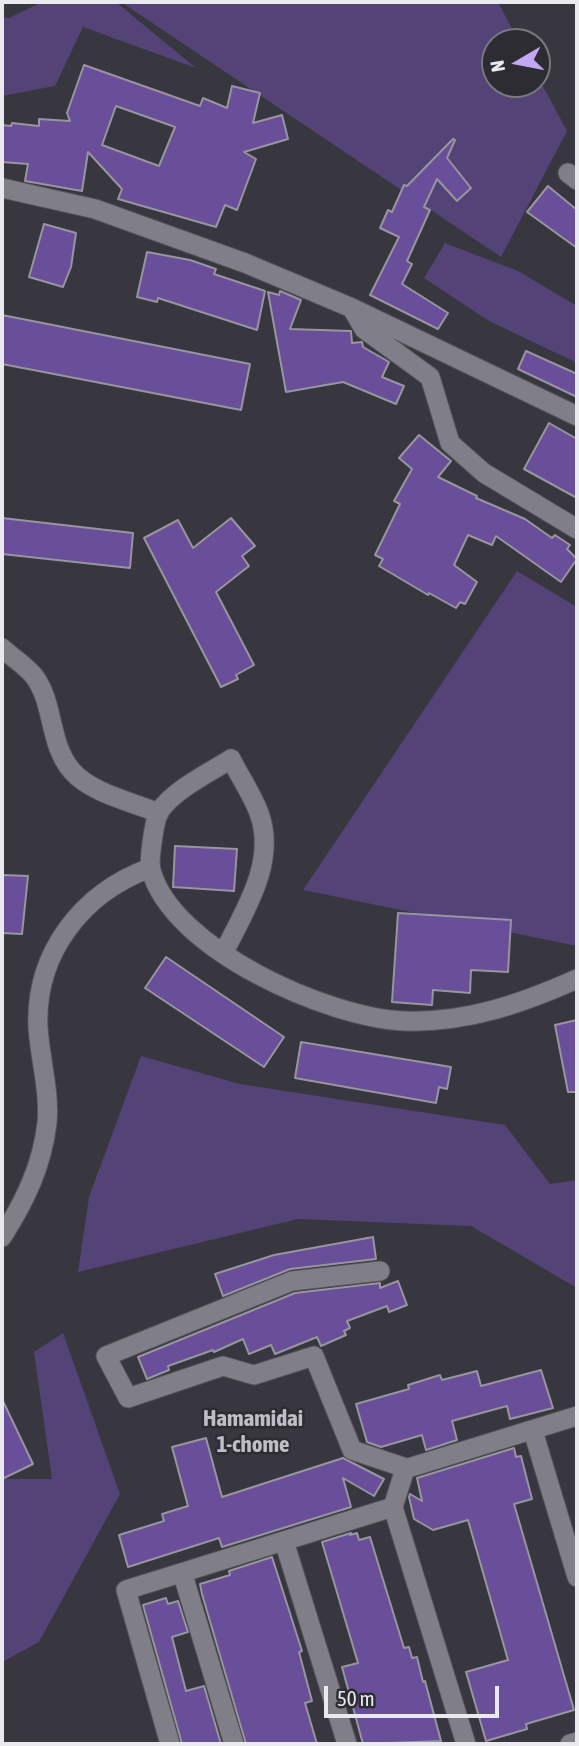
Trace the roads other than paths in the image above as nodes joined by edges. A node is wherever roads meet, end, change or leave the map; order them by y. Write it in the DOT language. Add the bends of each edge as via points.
graph roads {
  1 [pos="2,188"];
  2 [pos="352,308"];
  3 [pos="577,416"];
  4 [pos="577,529"];
  5 [pos="2,648"];
  6 [pos="159,813"];
  7 [pos="150,868"];
  8 [pos="225,952"];
  9 [pos="577,979"];
  10 [pos="2,1237"];
  11 [pos="380,1271"];
  12 [pos="577,1416"];
  13 [pos="533,1431"];
  14 [pos="406,1468"];
  15 [pos="393,1507"];
  16 [pos="284,1541"];
  17 [pos="183,1575"];
  18 [pos="577,1577"];
  19 [pos="577,1742"];
  20 [pos="170,1744"];
  21 [pos="234,1744"];
  22 [pos="347,1744"];
  23 [pos="466,1744"];
  24 [pos="570,1744"];
  1 -- 2 [label="street" via="95,209 245,263"];
  2 -- 3 [label="street"];
  2 -- 4 [label="street" via="364,330 430,377 450,443 484,473"];
  5 -- 6 [label="street" via="34,676 60,754 73,772 87,783"];
  6 -- 7 [label="street"];
  6 -- 8 [label="street" via="188,785 231,759 260,814 264,855 256,890"];
  7 -- 8 [label="street" via="163,898 180,918"];
  7 -- 10 [label="street" via="116,882 86,905 49,959 40,992 38,1026 47,1122 26,1200"];
  8 -- 9 [label="street" via="289,992 322,1005 403,1021 489,1013"];
  11 -- 14 [label="street" via="292,1281 106,1356 128,1398 223,1366 254,1375 314,1356 352,1450"];
  12 -- 13 [label="street"];
  13 -- 14 [label="street"];
  13 -- 18 [label="street"];
  14 -- 15 [label="street"];
  15 -- 16 [label="street"];
  15 -- 23 [label="street"];
  16 -- 17 [label="street"];
  16 -- 22 [label="street"];
  17 -- 20 [label="street" via="126,1591"];
  17 -- 21 [label="street"];
  19 -- 24 [label="street"];
}
